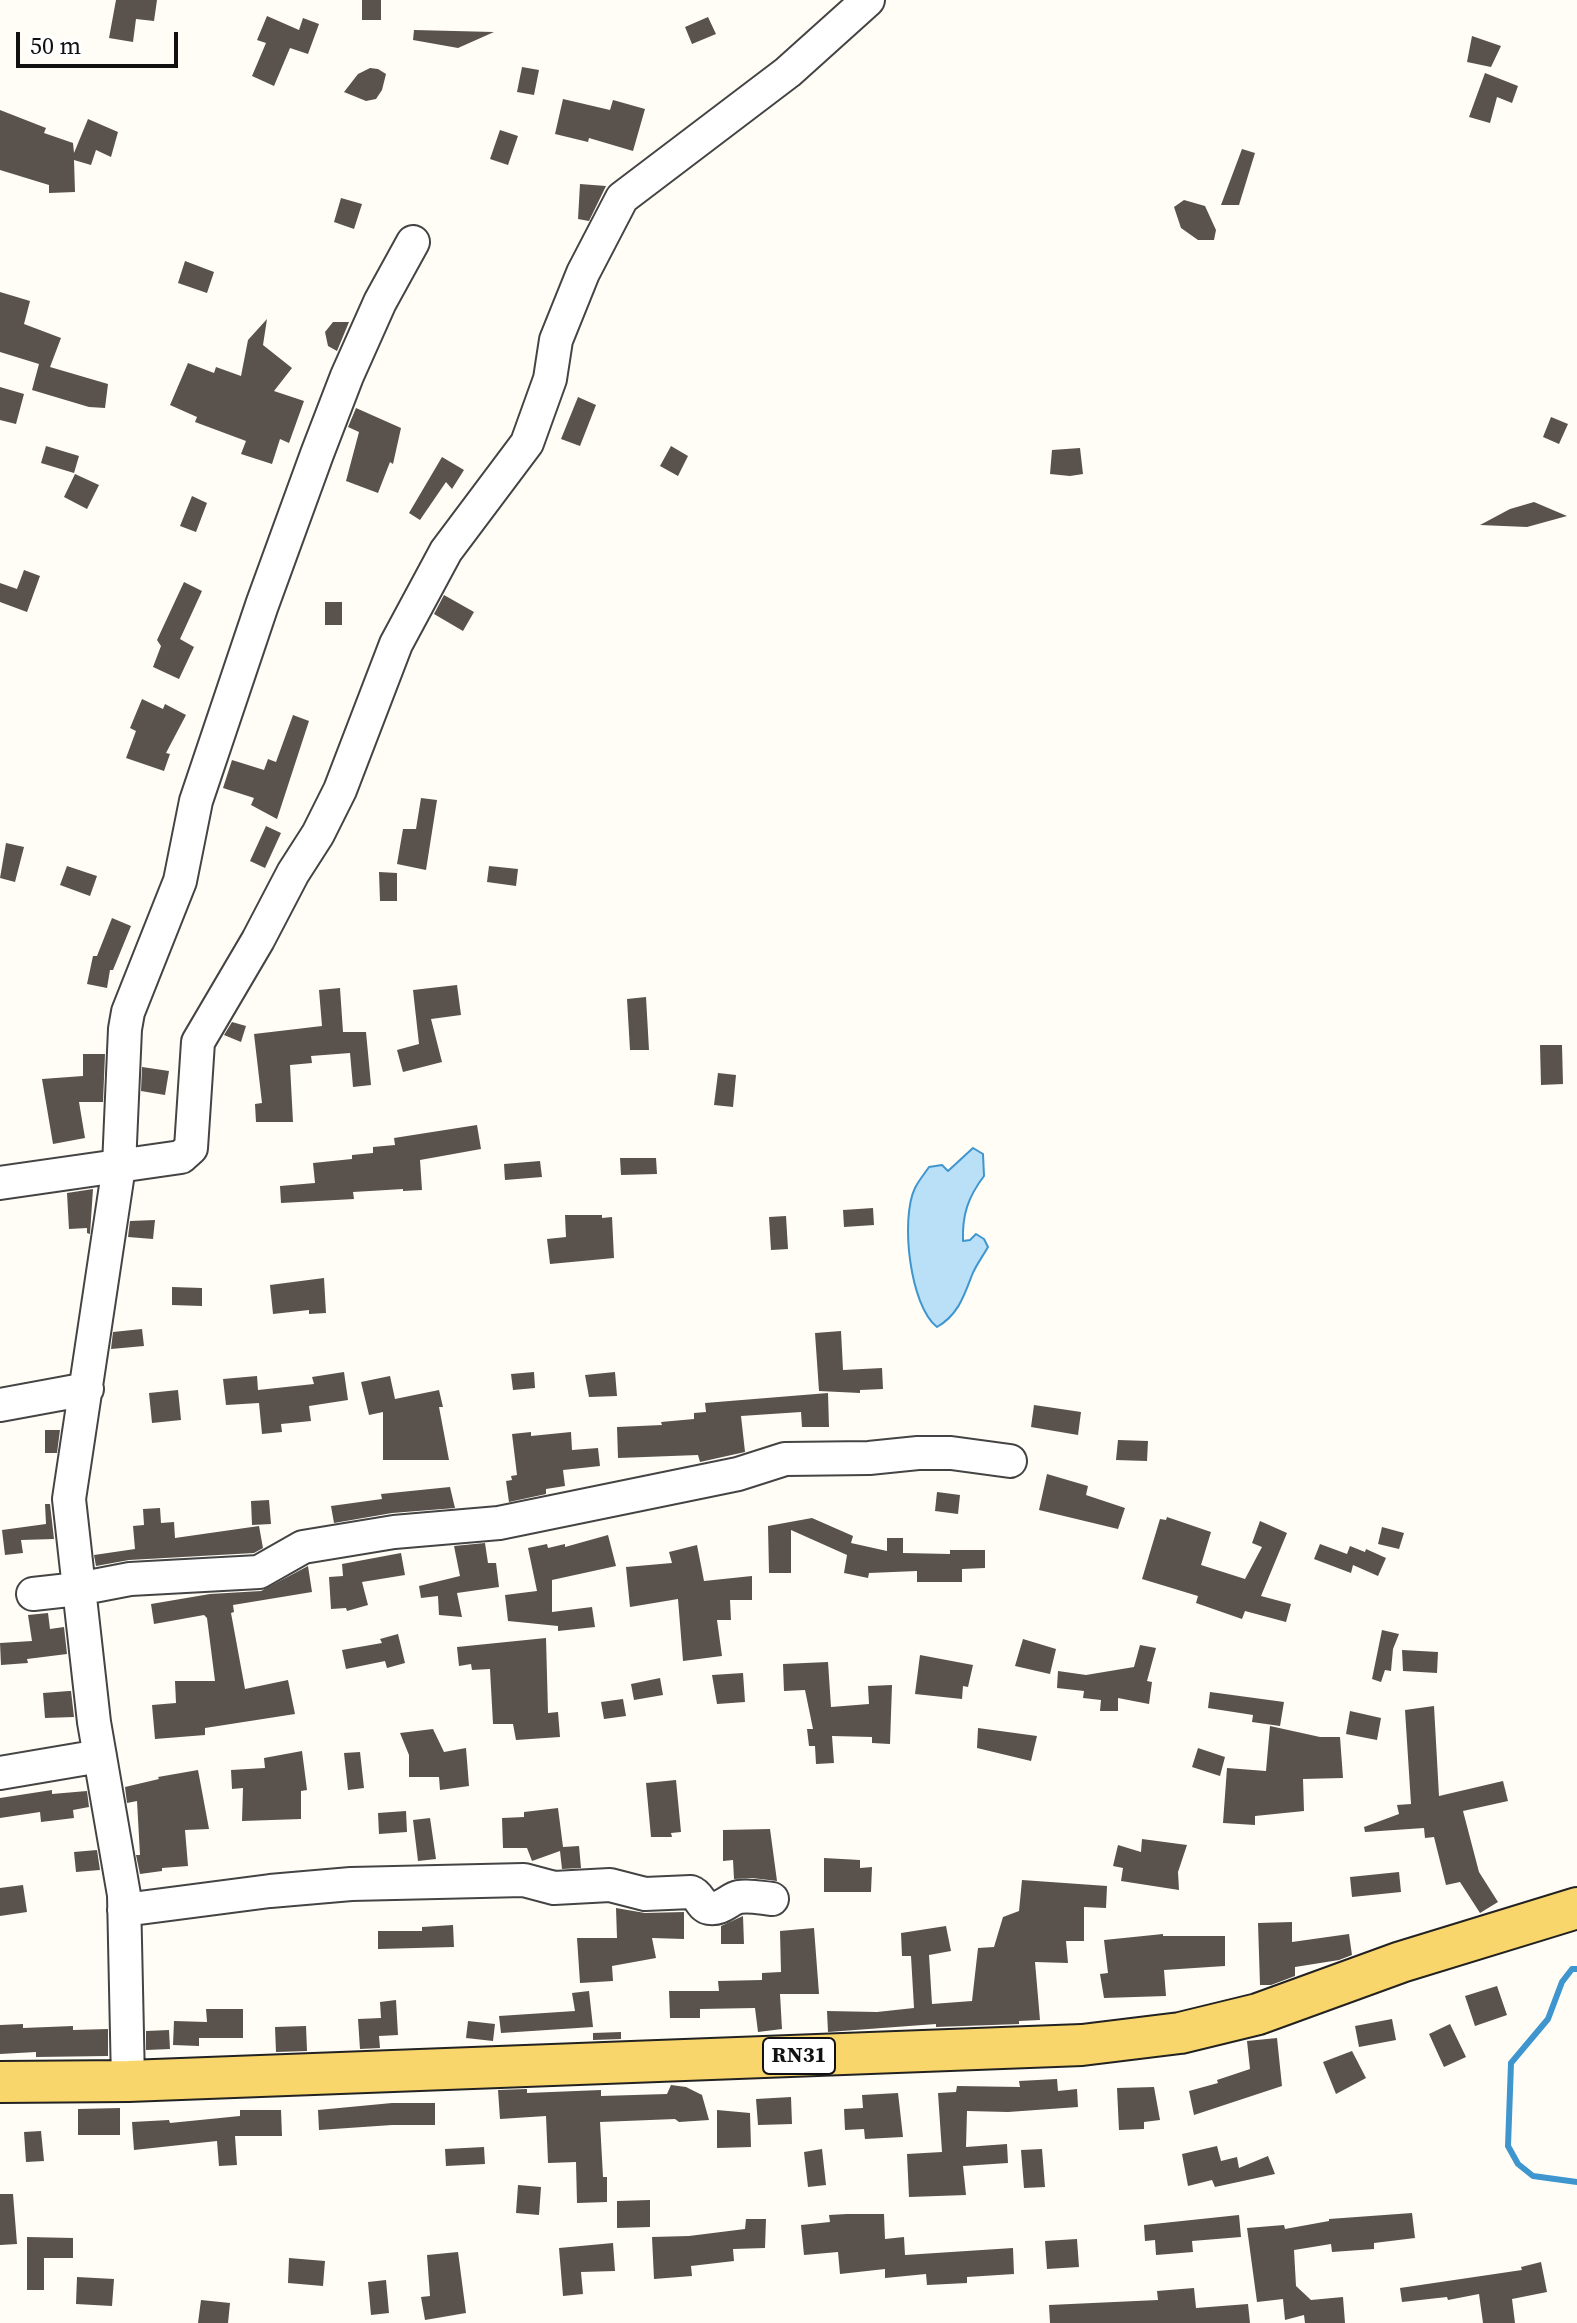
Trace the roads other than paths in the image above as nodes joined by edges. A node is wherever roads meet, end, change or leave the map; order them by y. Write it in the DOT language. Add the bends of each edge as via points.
graph roads {
  1 [pos="868,0"];
  2 [pos="413,242"];
  3 [pos="119,1166"];
  4 [pos="0,1183"];
  5 [pos="87,1389"];
  6 [pos="0,1405"];
  7 [pos="1010,1461"];
  8 [pos="78,1589"];
  9 [pos="33,1594"];
  10 [pos="100,1756"];
  11 [pos="0,1773"];
  12 [pos="772,1899"];
  13 [pos="1577,1908"];
  14 [pos="124,1910"];
  15 [pos="128,2081"];
  16 [pos="0,2082"];
  1 -- 3 [label="street" via="788,72 622,198 556,340 550,379 527,443 446,551 396,644 324,823 198,1042 191,1148 181,1157"];
  2 -- 3 [label="street" via="380,302 312,467 196,801 180,881 128,1012"];
  3 -- 4 [label="street"];
  3 -- 5 [label="street"];
  5 -- 6 [label="street"];
  5 -- 8 [label="street" via="69,1499"];
  7 -- 8 [label="street" via="940,1453 785,1459 738,1474 499,1523 303,1547 259,1572 130,1579"];
  8 -- 9 [label="street"];
  8 -- 10 [label="street"];
  10 -- 11 [label="street"];
  10 -- 14 [label="street"];
  12 -- 14 [label="street" via="740,1896 709,1908 691,1892 645,1894 610,1885 554,1888 524,1880 436,1881 270,1891"];
  13 -- 15 [label="main road, RN31" via="1401,1962 1258,2014 1180,2033 1082,2045"];
  14 -- 15 [label="street"];
  15 -- 16 [label="main road, RN31"];
}
